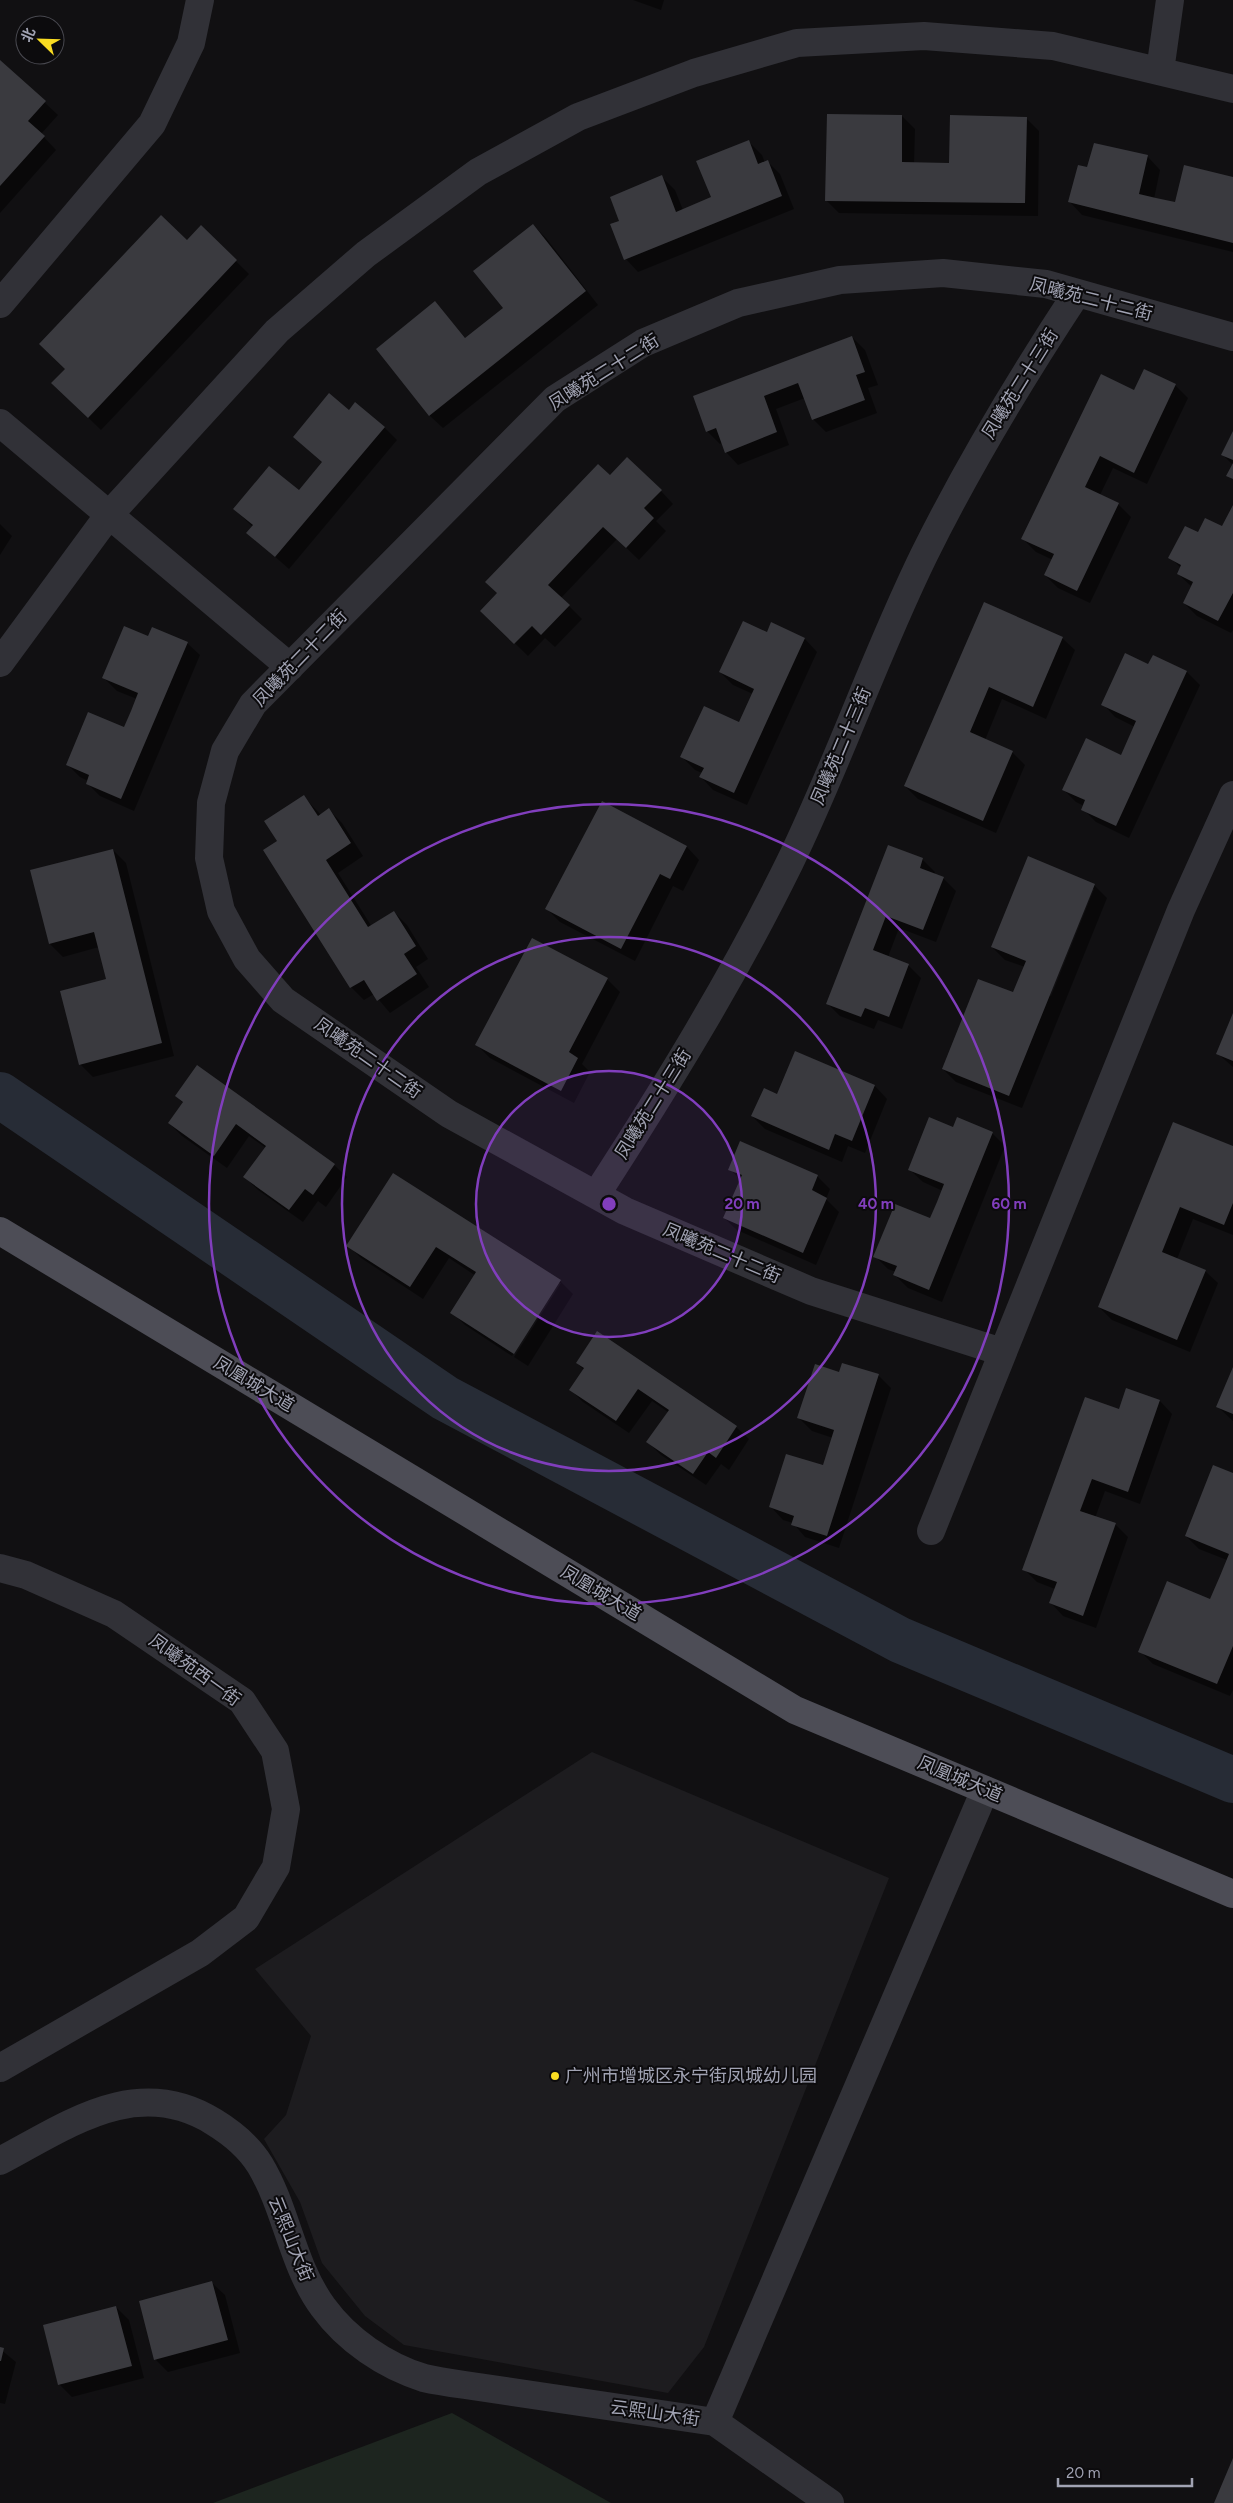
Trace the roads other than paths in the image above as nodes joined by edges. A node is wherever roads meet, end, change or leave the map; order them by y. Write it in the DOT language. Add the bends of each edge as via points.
graph roads {
  1 [pos="200,0"];
  2 [pos="1170,0"];
  3 [pos="1160,72"];
  4 [pos="1233,89"];
  5 [pos="1077,293"];
  6 [pos="0,304"];
  7 [pos="1233,337"];
  8 [pos="0,424"];
  9 [pos="108,516"];
  10 [pos="0,663"];
  11 [pos="290,666"];
  12 [pos="1233,795"];
  13 [pos="596,1195"];
  14 [pos="0,1231"];
  15 [pos="1002,1352"];
  16 [pos="931,1531"];
  17 [pos="0,1568"];
  18 [pos="985,1790"];
  19 [pos="1233,1894"];
  20 [pos="0,2068"];
  21 [pos="0,2161"];
  22 [pos="715,2422"];
  23 [pos="830,2503"];
  1 -- 6 [label="street" via="191,43 152,124"];
  2 -- 3 [label="street"];
  3 -- 4 [label="street"];
  3 -- 9 [label="street" via="1053,46 944,37 797,43 694,72 578,116 478,172 366,254 278,331"];
  5 -- 7 [label="street, 凤曦苑二十二街"];
  5 -- 11 [label="street, 凤曦苑二十二街" via="1046,284 943,273 840,280 738,303 643,343 555,399"];
  5 -- 13 [label="street, 凤曦苑二十三街" via="1021,378 923,557 803,834 731,975 666,1087"];
  8 -- 9 [label="street"];
  9 -- 10 [label="street"];
  9 -- 11 [label="street"];
  11 -- 13 [label="street, 凤曦苑二十二街" via="253,704 225,751 211,804 209,858 222,911 247,959 283,1000 441,1109"];
  12 -- 15 [label="street" via="1181,910"];
  13 -- 15 [label="street, 凤曦苑二十二街" via="625,1211 811,1291"];
  14 -- 18 [label="main road, 凤凰城大道" via="796,1710"];
  15 -- 16 [label="street"];
  17 -- 20 [label="street, 凤曦苑西一街" via="26,1575 114,1614 242,1701 274,1751 286,1809 276,1866 246,1918 200,1954"];
  18 -- 19 [label="main road, 凤凰城大道"];
  18 -- 22 [label="street"];
  21 -- 22 [label="street, 云熙山大街" via="87,2114 124,2103 164,2103 201,2114 234,2135 260,2165 277,2201 302,2272 323,2307 352,2338 386,2362 424,2378"];
  22 -- 23 [label="street"];
}
